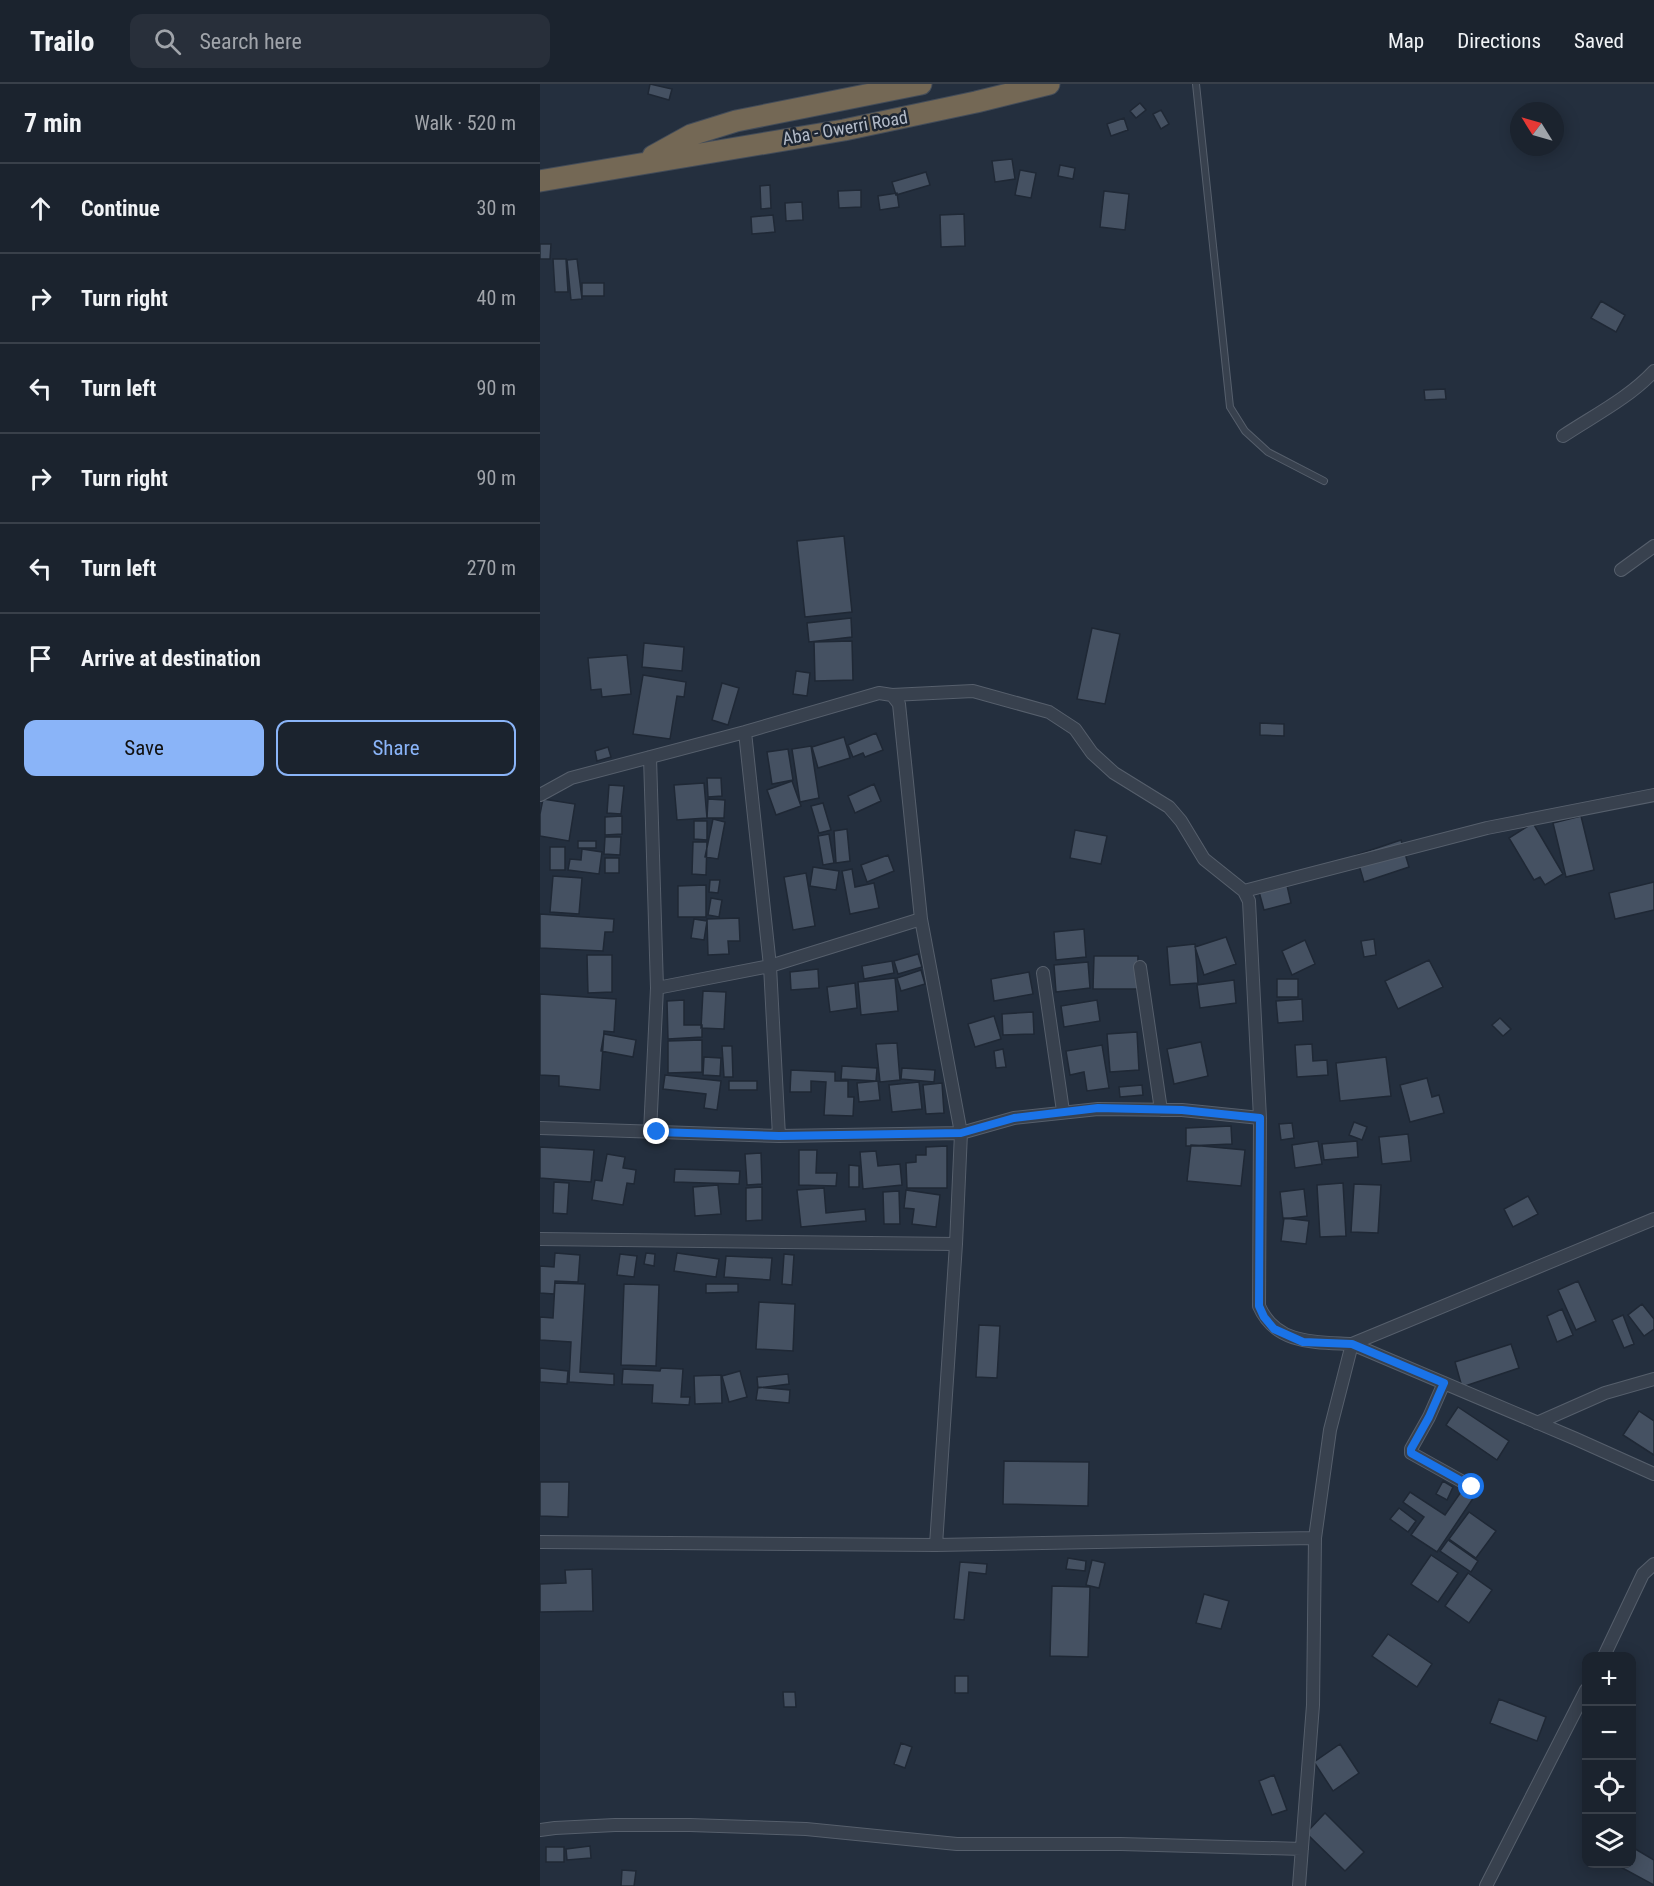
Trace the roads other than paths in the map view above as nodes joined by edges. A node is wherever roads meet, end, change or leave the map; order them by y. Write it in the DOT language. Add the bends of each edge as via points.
graph roads {
  1 [pos="921,84"];
  2 [pos="1049,84"];
  3 [pos="1196,84"];
  4 [pos="639,164"];
  5 [pos="540,181"];
  6 [pos="1654,371"];
  7 [pos="1563,436"];
  8 [pos="1324,481"];
  9 [pos="1654,546"];
  10 [pos="1621,570"];
  11 [pos="892,694"];
  12 [pos="745,732"];
  13 [pos="650,757"];
  14 [pos="540,795"];
  15 [pos="1654,795"];
  16 [pos="1244,891"];
  17 [pos="921,919"];
  18 [pos="770,966"];
  19 [pos="1140,967"];
  20 [pos="1043,973"];
  21 [pos="657,988"];
  22 [pos="1161,1110"];
  23 [pos="1063,1111"];
  24 [pos="1260,1118"];
  25 [pos="540,1128"];
  26 [pos="650,1132"];
  27 [pos="961,1133"];
  28 [pos="779,1136"];
  29 [pos="1654,1219"];
  30 [pos="540,1239"];
  31 [pos="956,1244"];
  32 [pos="1352,1344"];
  33 [pos="1654,1379"];
  34 [pos="1444,1383"];
  35 [pos="1537,1423"];
  36 [pos="1654,1474"];
  37 [pos="1472,1487"];
  38 [pos="1315,1538"];
  39 [pos="540,1542"];
  40 [pos="936,1545"];
  41 [pos="1654,1564"];
  42 [pos="1606,1652"];
  43 [pos="1582,1700"];
  44 [pos="540,1830"];
  45 [pos="1302,1849"];
  46 [pos="1299,1886"];
  47 [pos="1486,1886"];
  1 -- 4 [label="highway, Aba - Owerri Road" via="736,121 691,135"];
  2 -- 4 [label="highway, Aba - Owerri Road" via="844,130"];
  3 -- 8 [label="lane" via="1230,407 1245,431 1268,452"];
  4 -- 5 [label="highway, Aba - Owerri Road"];
  6 -- 7 [label="street" via="1606,409"];
  9 -- 10 [label="street"];
  11 -- 12 [label="street" via="879,693"];
  11 -- 16 [label="street" via="972,691 1049,712 1075,729 1092,753 1114,773 1169,807 1204,859"];
  11 -- 17 [label="street" via="899,704"];
  12 -- 13 [label="street"];
  12 -- 18 [label="street"];
  13 -- 14 [label="street" via="571,778"];
  13 -- 21 [label="street"];
  15 -- 16 [label="street" via="1487,828"];
  16 -- 24 [label="street" via="1248,901"];
  17 -- 18 [label="street"];
  17 -- 27 [label="street"];
  18 -- 21 [label="street"];
  18 -- 28 [label="street"];
  19 -- 22 [label="street"];
  20 -- 23 [label="street"];
  21 -- 26 [label="street"];
  22 -- 23 [label="street"];
  22 -- 24 [label="street"];
  23 -- 27 [label="street" via="1014,1118"];
  24 -- 32 [label="street" via="1259,1306 1274,1329 1303,1342"];
  25 -- 26 [label="street"];
  26 -- 28 [label="street"];
  27 -- 28 [label="street"];
  27 -- 31 [label="street"];
  29 -- 32 [label="street"];
  30 -- 31 [label="street"];
  31 -- 40 [label="street"];
  32 -- 34 [label="street"];
  32 -- 38 [label="street" via="1330,1430"];
  33 -- 35 [label="street" via="1605,1393"];
  34 -- 35 [label="street"];
  34 -- 37 [label="street" via="1411,1453"];
  35 -- 36 [label="street"];
  38 -- 40 [label="street"];
  38 -- 45 [label="street" via="1313,1705"];
  39 -- 40 [label="street"];
  41 -- 42 [label="street" via="1643,1574"];
  43 -- 47 [label="street"];
  44 -- 45 [label="street" via="690,1825 806,1829 957,1844"];
  45 -- 46 [label="street"];
}
